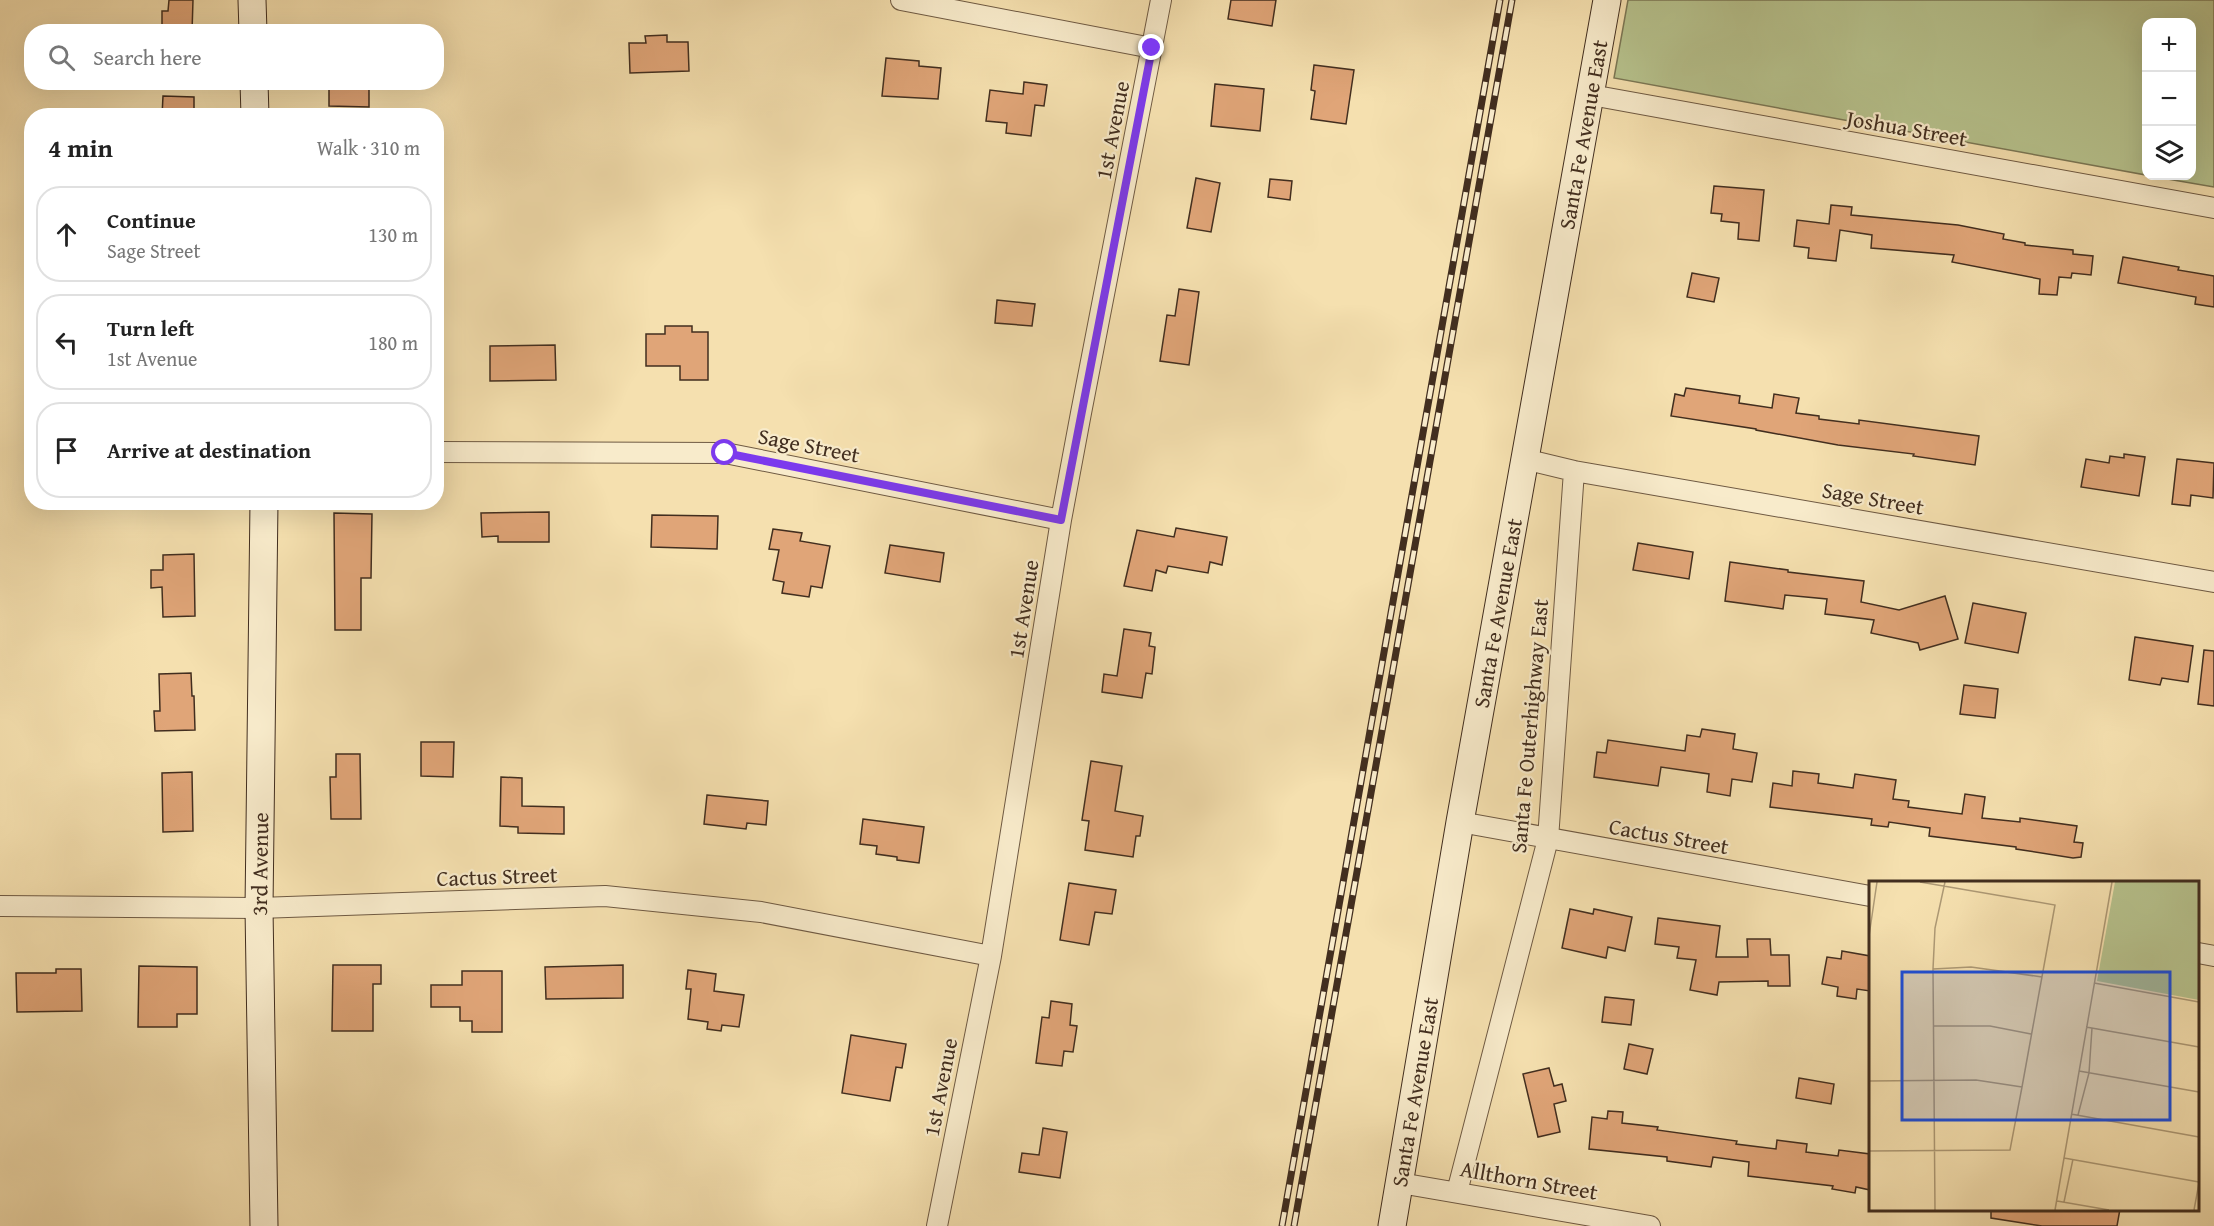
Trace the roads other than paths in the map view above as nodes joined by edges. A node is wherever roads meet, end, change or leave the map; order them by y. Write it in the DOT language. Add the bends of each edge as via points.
graph roads {
  1 [pos="252,0"];
  2 [pos="901,0"];
  3 [pos="1161,0"];
  4 [pos="1607,0"];
  5 [pos="253,24"];
  6 [pos="1152,48"];
  7 [pos="254,90"];
  8 [pos="1591,95"];
  9 [pos="255,108"];
  10 [pos="2214,208"];
  11 [pos="444,452"];
  12 [pos="1524,459"];
  13 [pos="1574,471"];
  14 [pos="264,510"];
  15 [pos="1061,520"];
  16 [pos="2214,582"];
  17 [pos="1460,822"];
  18 [pos="1548,839"];
  19 [pos="1869,896"];
  20 [pos="0,906"];
  21 [pos="259,908"];
  22 [pos="2199,953"];
  23 [pos="991,956"];
  24 [pos="2214,956"];
  25 [pos="1400,1183"];
  26 [pos="1457,1192"];
  27 [pos="264,1226"];
  28 [pos="937,1226"];
  29 [pos="1392,1226"];
  30 [pos="1650,1226"];
  1 -- 5 [label="street"];
  2 -- 6 [label="street"];
  3 -- 6 [label="street, 1st Avenue"];
  4 -- 8 [label="street, Santa Fe Avenue East"];
  6 -- 15 [label="street, 1st Avenue"];
  7 -- 9 [label="street"];
  8 -- 10 [label="street, Joshua Street"];
  8 -- 12 [label="street, Santa Fe Avenue East"];
  11 -- 15 [label="street, Sage Street" via="725,453"];
  12 -- 13 [label="street, Sage Street"];
  12 -- 17 [label="street, Santa Fe Avenue East"];
  13 -- 16 [label="street, Sage Street"];
  13 -- 18 [label="street, Santa Fe Outerhighway East"];
  14 -- 21 [label="street, 3rd Avenue"];
  15 -- 23 [label="street, 1st Avenue"];
  17 -- 18 [label="street, Cactus Street"];
  17 -- 25 [label="street, Santa Fe Avenue East"];
  18 -- 19 [label="street, Cactus Street"];
  18 -- 26 [label="street, Santa Fe Outerhighway East"];
  20 -- 21 [label="street, Cactus Street"];
  21 -- 23 [label="street, Cactus Street" via="605,896 761,912"];
  21 -- 27 [label="street, 3rd Avenue"];
  22 -- 24 [label="street"];
  23 -- 28 [label="street, 1st Avenue"];
  25 -- 26 [label="street, Allthorn Street"];
  25 -- 29 [label="street, Santa Fe Avenue East"];
  26 -- 30 [label="street, Allthorn Street"];
}
